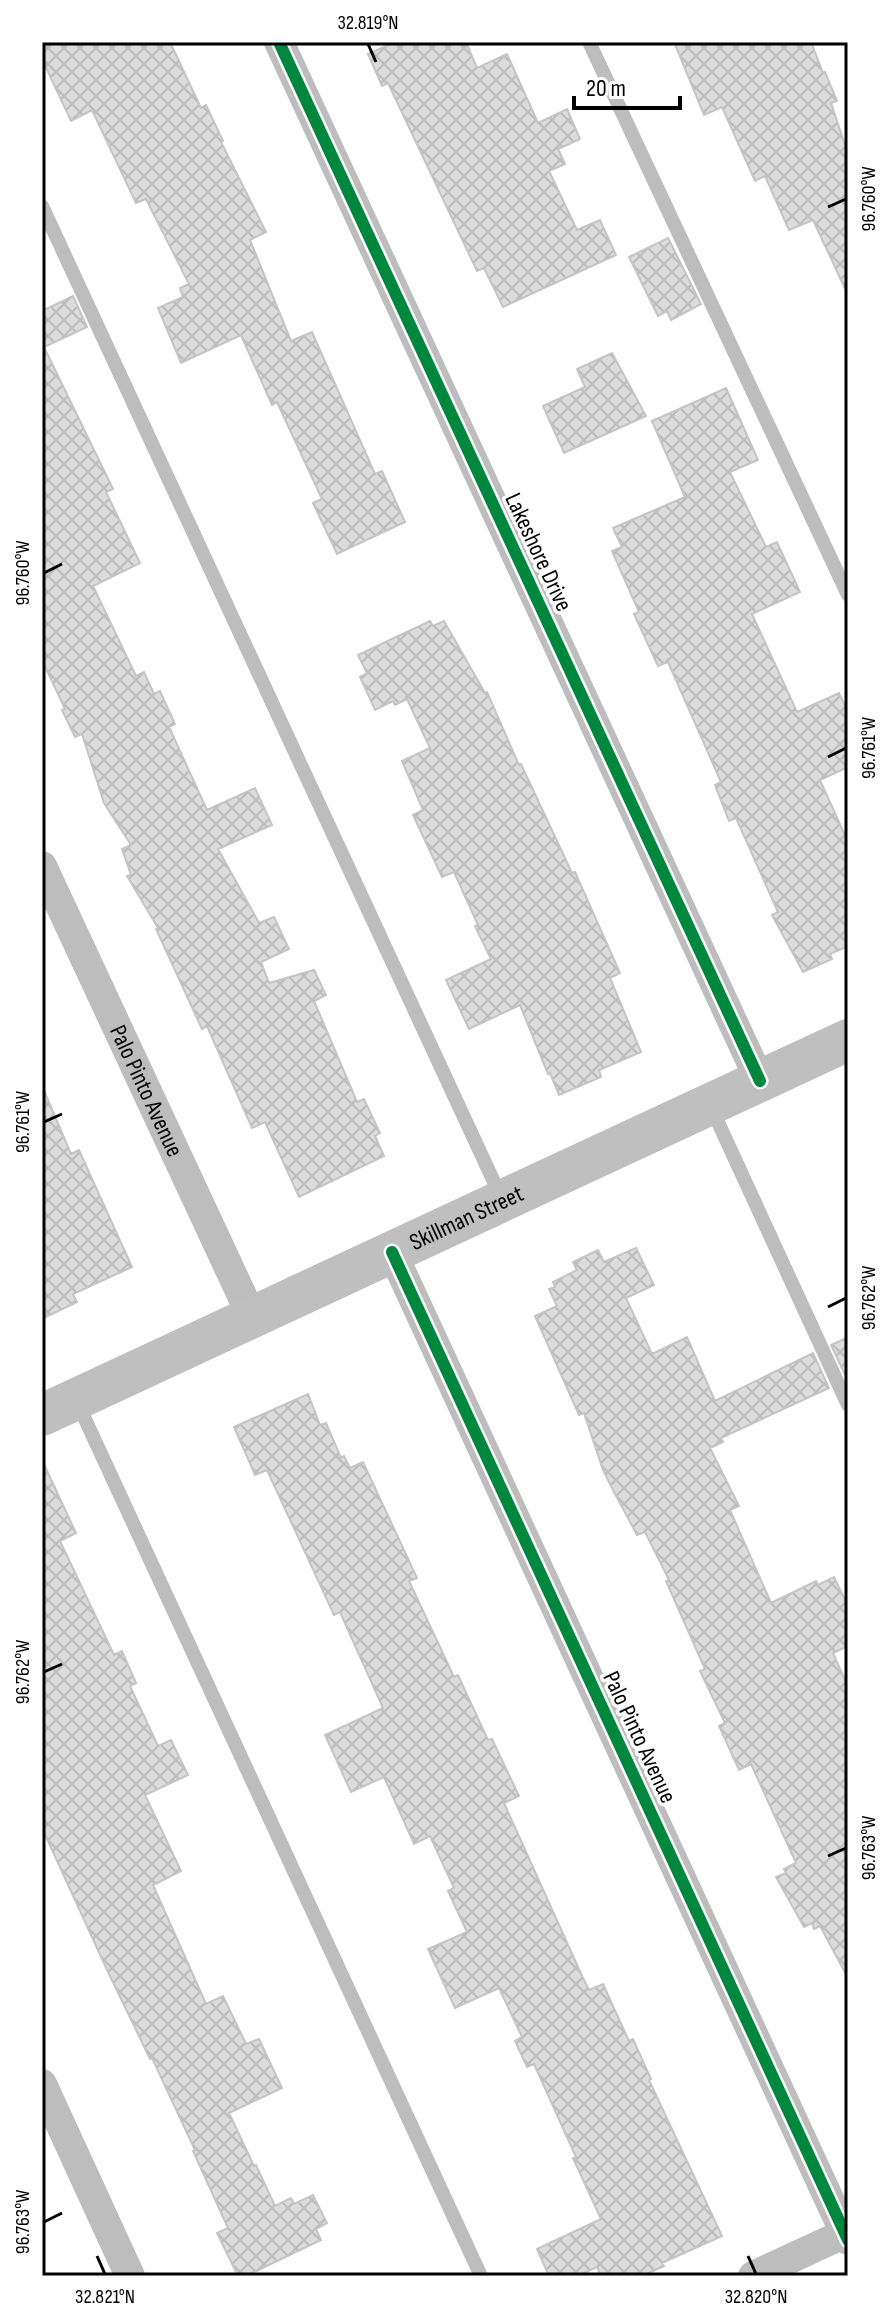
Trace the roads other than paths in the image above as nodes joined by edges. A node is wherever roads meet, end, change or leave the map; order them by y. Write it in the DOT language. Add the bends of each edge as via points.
graph roads {
  1 [pos="279,42"];
  2 [pos="589,42"];
  3 [pos="42,206"];
  4 [pos="848,595"];
  5 [pos="42,866"];
  6 [pos="848,1040"];
  7 [pos="760,1081"];
  8 [pos="710,1104"];
  9 [pos="503,1201"];
  10 [pos="392,1252"];
  11 [pos="252,1317"];
  12 [pos="848,1405"];
  13 [pos="59,1407"];
  14 [pos="42,2084"];
  15 [pos="847,2235"];
  16 [pos="130,2276"];
  17 [pos="481,2276"];
  18 [pos="753,2276"];
  1 -- 7 [label="street, Lakeshore Drive"];
  2 -- 4 [label="lane"];
  3 -- 9 [label="lane"];
  5 -- 11 [label="street, Palo Pinto Avenue"];
  6 -- 7 [label="main road, Skillman Street"];
  7 -- 8 [label="main road, Skillman Street"];
  8 -- 9 [label="main road, Skillman Street"];
  8 -- 12 [label="lane"];
  9 -- 10 [label="main road, Skillman Street"];
  10 -- 11 [label="main road, Skillman Street"];
  10 -- 15 [label="street, Palo Pinto Avenue"];
  11 -- 13 [label="main road, Skillman Street"];
  13 -- 17 [label="lane"];
  14 -- 16 [label="street"];
  15 -- 18 [label="street"];
}
